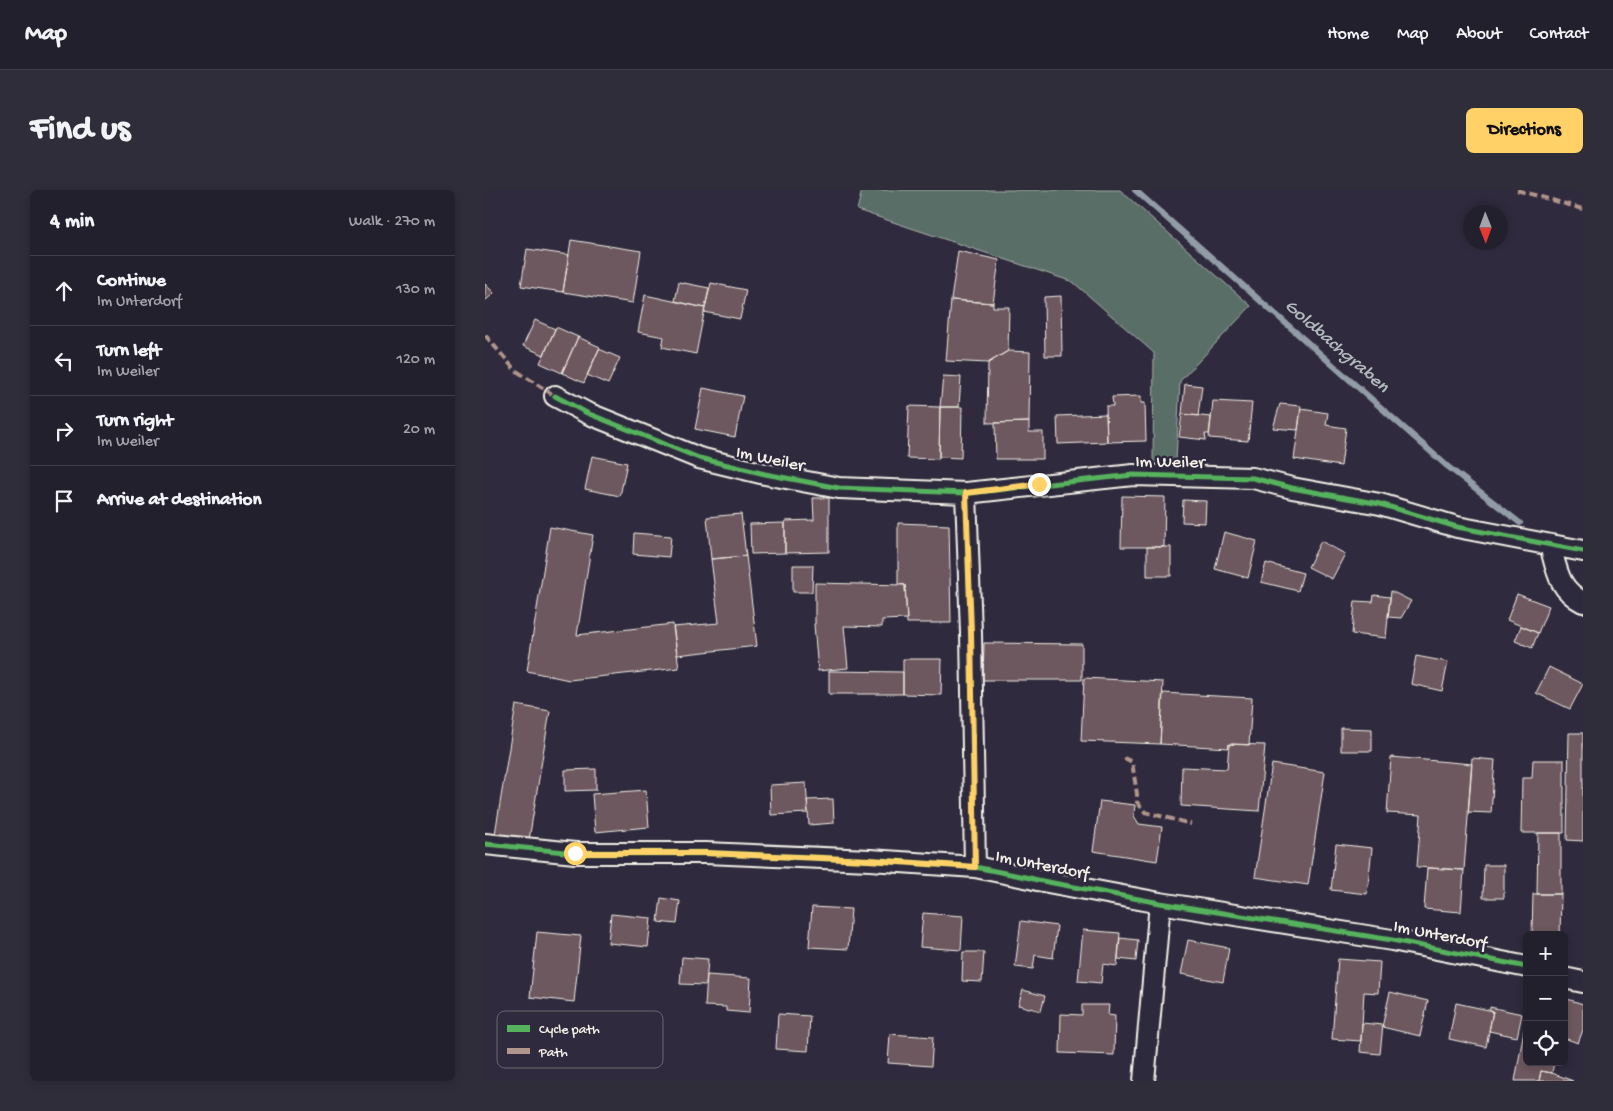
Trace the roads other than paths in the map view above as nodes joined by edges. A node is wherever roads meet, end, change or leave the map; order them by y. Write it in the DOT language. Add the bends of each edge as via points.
graph roads {
  1 [pos="555,396"];
  2 [pos="966,493"];
  3 [pos="1550,545"];
  4 [pos="1583,552"];
  5 [pos="1583,602"];
  6 [pos="485,844"];
  7 [pos="975,867"];
  8 [pos="1160,903"];
  9 [pos="1523,966"];
  10 [pos="1568,979"];
  11 [pos="1583,982"];
  12 [pos="1144,1081"];
  1 -- 2 [label="street, Im Weiler" via="587,413 699,458 765,474 839,488"];
  2 -- 3 [label="street, Im Weiler" via="1133,475 1253,478 1380,504 1457,527"];
  2 -- 7 [label="street"];
  3 -- 4 [label="street, Im Weiler"];
  3 -- 5 [label="street" via="1560,582 1572,596"];
  6 -- 7 [label="street, Im Unterdorf" via="575,853 706,853"];
  7 -- 8 [label="street, Im Unterdorf"];
  8 -- 9 [label="street, Im Unterdorf" via="1392,940"];
  8 -- 12 [label="street"];
  10 -- 11 [label="street"];
}
